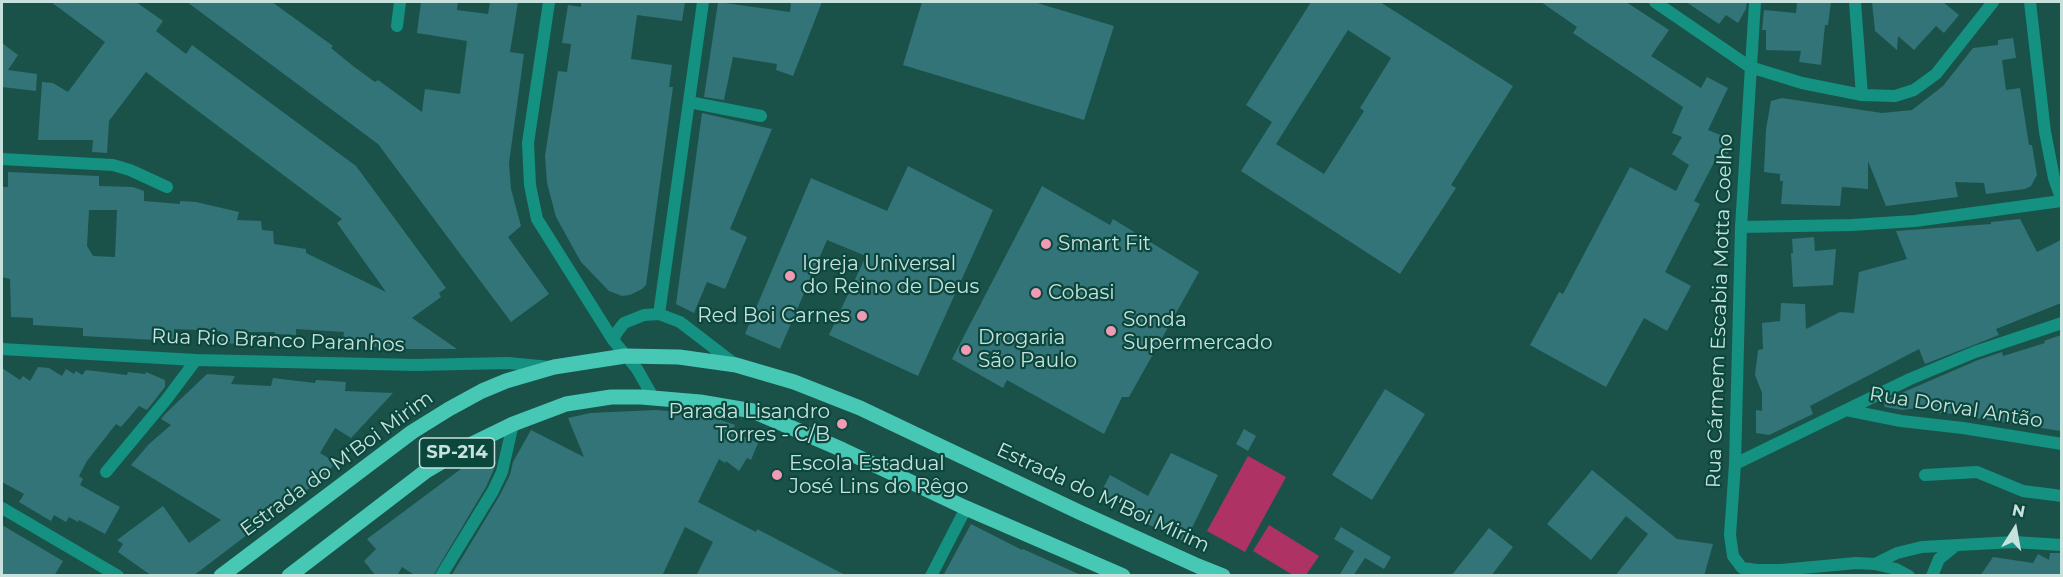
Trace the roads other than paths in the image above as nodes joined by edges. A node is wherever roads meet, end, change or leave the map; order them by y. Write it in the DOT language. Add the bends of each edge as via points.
graph roads {
  1 [pos="400,2"];
  2 [pos="549,2"];
  3 [pos="703,2"];
  4 [pos="1655,2"];
  5 [pos="1755,2"];
  6 [pos="1855,2"];
  7 [pos="1993,2"];
  8 [pos="2030,2"];
  9 [pos="397,26"];
  10 [pos="1750,67"];
  11 [pos="1862,95"];
  12 [pos="689,102"];
  13 [pos="761,116"];
  14 [pos="2,159"];
  15 [pos="167,188"];
  16 [pos="2061,201"];
  17 [pos="1741,227"];
  18 [pos="659,314"];
  19 [pos="2061,323"];
  20 [pos="614,340"];
  21 [pos="2,349"];
  22 [pos="625,356"];
  23 [pos="196,360"];
  24 [pos="736,364"];
  25 [pos="554,367"];
  26 [pos="653,397"];
  27 [pos="1846,410"];
  28 [pos="513,423"];
  29 [pos="2061,444"];
  30 [pos="1735,464"];
  31 [pos="106,472"];
  32 [pos="1925,475"];
  33 [pos="2061,496"];
  34 [pos="2,508"];
  35 [pos="966,508"];
  36 [pos="2061,545"];
  37 [pos="1955,546"];
  38 [pos="1875,564"];
  39 [pos="1113,574"];
  40 [pos="118,576"];
  41 [pos="221,576"];
  42 [pos="289,576"];
  43 [pos="441,576"];
  44 [pos="931,576"];
  45 [pos="1223,576"];
  46 [pos="1909,576"];
  47 [pos="1932,576"];
  1 -- 9 [label="street"];
  2 -- 20 [label="street" via="528,143 530,185 537,219"];
  3 -- 12 [label="street"];
  4 -- 10 [label="street"];
  5 -- 10 [label="street, Rua Cármem Escabia Motta Coelho"];
  6 -- 11 [label="street"];
  7 -- 11 [label="street" via="1936,74 1914,90 1895,96"];
  8 -- 16 [label="street" via="2045,132"];
  10 -- 11 [label="street"];
  10 -- 17 [label="street, Rua Cármem Escabia Motta Coelho"];
  12 -- 13 [label="street"];
  12 -- 18 [label="street"];
  14 -- 15 [label="street" via="113,165"];
  16 -- 17 [label="street" via="1915,221"];
  17 -- 30 [label="street, Rua Cármem Escabia Motta Coelho"];
  18 -- 20 [label="street" via="624,323"];
  18 -- 24 [label="street" via="680,322"];
  19 -- 27 [label="street" via="1910,378"];
  20 -- 22 [label="street"];
  21 -- 23 [label="street, Rua Rio Branco Paranhos"];
  22 -- 24 [label="main road, Estrada do M'Boi Mirim / SP-214"];
  22 -- 25 [label="main road, Estrada do M'Boi Mirim / SP-214"];
  22 -- 26 [label="street"];
  23 -- 25 [label="street, Rua Rio Branco Paranhos" via="508,363"];
  23 -- 31 [label="street"];
  24 -- 45 [label="main road, Estrada do M'Boi Mirim / SP-214" via="860,408"];
  25 -- 41 [label="main road, Estrada do M'Boi Mirim / SP-214" via="482,391 412,432"];
  26 -- 28 [label="main road, SP-214" via="611,397 566,404"];
  26 -- 35 [label="main road, SP-214" via="753,411"];
  27 -- 29 [label="street, Rua Dorval Antão"];
  27 -- 30 [label="street"];
  28 -- 42 [label="main road, SP-214" via="426,471"];
  28 -- 43 [label="street" via="502,472"];
  30 -- 38 [label="street, Rua Cármem Escabia Motta Coelho" via="1730,535 1733,556 1742,568 1780,570"];
  32 -- 33 [label="street" via="1977,472 2023,491"];
  34 -- 40 [label="street"];
  35 -- 39 [label="main road, SP-214"];
  35 -- 44 [label="street"];
  36 -- 37 [label="street" via="2014,542"];
  37 -- 38 [label="street" via="1922,547"];
  37 -- 47 [label="street" via="1939,559"];
  38 -- 46 [label="street"];
}
